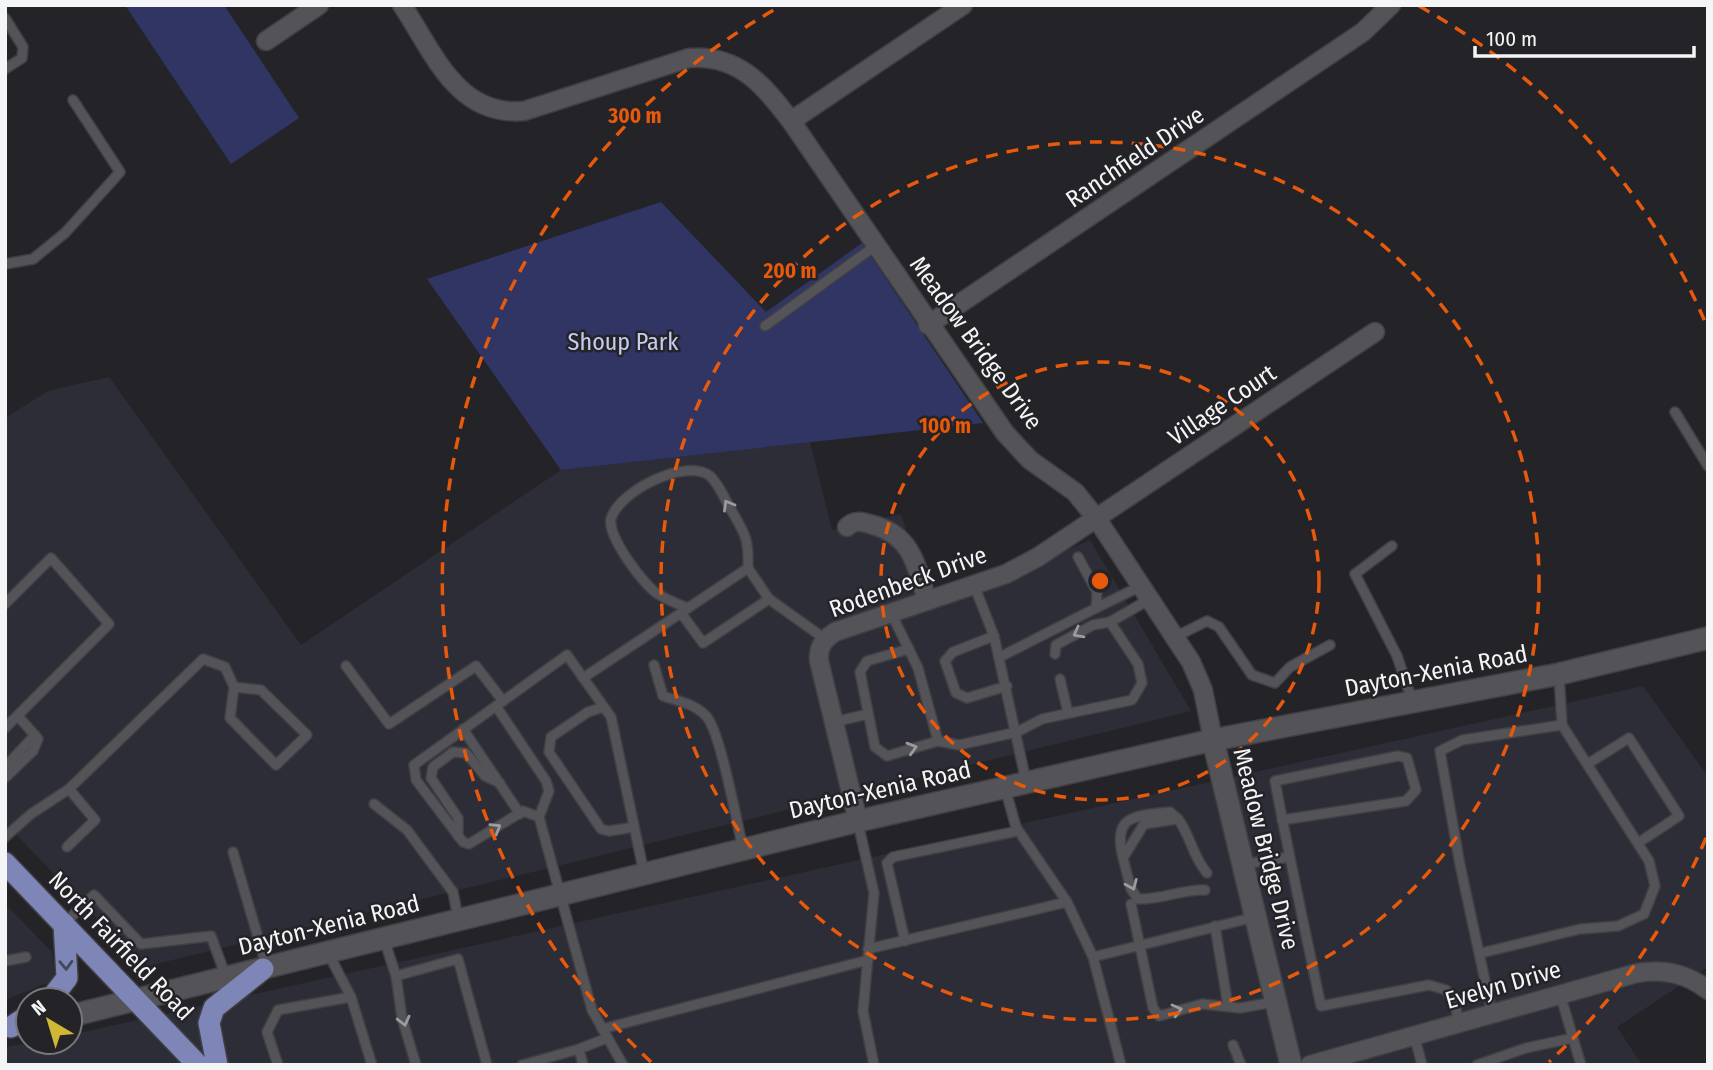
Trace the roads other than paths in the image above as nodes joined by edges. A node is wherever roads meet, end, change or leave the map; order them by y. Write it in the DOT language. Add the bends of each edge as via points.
graph roads {
  1 [pos="319,5"];
  2 [pos="402,5"];
  3 [pos="962,5"];
  4 [pos="1391,5"];
  5 [pos="5,18"];
  6 [pos="266,41"];
  7 [pos="5,69"];
  8 [pos="73,100"];
  9 [pos="791,121"];
  10 [pos="875,246"];
  11 [pos="5,264"];
  12 [pos="928,325"];
  13 [pos="765,326"];
  14 [pos="1375,332"];
  15 [pos="1675,411"];
  16 [pos="1708,466"];
  17 [pos="1097,519"];
  18 [pos="847,527"];
  19 [pos="1392,546"];
  20 [pos="1078,558"];
  21 [pos="748,568"];
  22 [pos="974,585"];
  23 [pos="1145,592"];
  24 [pos="769,599"];
  25 [pos="927,601"];
  26 [pos="5,604"];
  27 [pos="1096,608"];
  28 [pos="684,610"];
  29 [pos="891,613"];
  30 [pos="1110,622"];
  31 [pos="994,636"];
  32 [pos="1175,637"];
  33 [pos="1708,638"];
  34 [pos="825,639"];
  35 [pos="1330,645"];
  36 [pos="909,649"];
  37 [pos="1055,654"];
  38 [pos="1000,657"];
  39 [pos="654,665"];
  40 [pos="346,666"];
  41 [pos="1559,674"];
  42 [pos="583,678"];
  43 [pos="1060,679"];
  44 [pos="1007,686"];
  45 [pos="234,687"];
  46 [pos="1413,702"];
  47 [pos="500,704"];
  48 [pos="604,707"];
  49 [pos="868,713"];
  50 [pos="1068,713"];
  51 [pos="18,716"];
  52 [pos="834,722"];
  53 [pos="1562,725"];
  54 [pos="5,728"];
  55 [pos="463,729"];
  56 [pos="1017,732"];
  57 [pos="35,735"];
  58 [pos="1213,740"];
  59 [pos="938,741"];
  60 [pos="1589,763"];
  61 [pos="5,767"];
  62 [pos="5,778"];
  63 [pos="500,783"];
  64 [pos="1026,783"];
  65 [pos="1005,788"];
  66 [pos="69,789"];
  67 [pos="374,804"];
  68 [pos="522,813"];
  69 [pos="540,817"];
  70 [pos="1178,818"];
  71 [pos="1282,820"];
  72 [pos="858,821"];
  73 [pos="634,827"];
  74 [pos="1018,831"];
  75 [pos="458,836"];
  76 [pos="5,837"];
  77 [pos="1638,843"];
  78 [pos="67,847"];
  79 [pos="743,849"];
  80 [pos="233,852"];
  81 [pos="1289,857"];
  82 [pos="1123,858"];
  83 [pos="5,863"];
  84 [pos="1243,864"];
  85 [pos="1207,873"];
  86 [pos="644,874"];
  87 [pos="1205,890"];
  88 [pos="559,895"];
  89 [pos="1067,902"];
  90 [pos="1131,904"];
  91 [pos="1255,916"];
  92 [pos="458,920"];
  93 [pos="64,925"];
  94 [pos="1215,926"];
  95 [pos="384,939"];
  96 [pos="905,941"];
  97 [pos="1139,946"];
  98 [pos="869,949"];
  99 [pos="328,953"];
  100 [pos="1481,953"];
  101 [pos="26,957"];
  102 [pos="1093,957"];
  103 [pos="868,960"];
  104 [pos="5,961"];
  105 [pos="265,968"];
  106 [pos="396,976"];
  107 [pos="61,986"];
  108 [pos="228,986"];
  109 [pos="1708,990"];
  110 [pos="1560,994"];
  111 [pos="351,997"];
  112 [pos="135,999"];
  113 [pos="1276,1001"];
  114 [pos="1228,1006"];
  115 [pos="84,1012"];
  116 [pos="1492,1013"];
  117 [pos="1459,1023"];
  118 [pos="605,1033"];
  119 [pos="1414,1035"];
  120 [pos="1573,1038"];
  121 [pos="1233,1045"];
  122 [pos="579,1049"];
  123 [pos="537,1063"];
  124 [pos="198,1065"];
  125 [pos="217,1065"];
  126 [pos="278,1065"];
  127 [pos="372,1065"];
  128 [pos="416,1065"];
  129 [pos="488,1065"];
  130 [pos="522,1065"];
  131 [pos="583,1065"];
  132 [pos="623,1065"];
  133 [pos="874,1065"];
  134 [pos="1121,1065"];
  135 [pos="1241,1065"];
  136 [pos="1292,1065"];
  137 [pos="1310,1065"];
  138 [pos="1422,1065"];
  139 [pos="1477,1065"];
  140 [pos="1581,1065"];
  1 -- 6 [label="street"];
  2 -- 9 [label="street, Meadow Bridge Drive" via="461,91 497,111 524,111 698,58 730,63 752,75"];
  3 -- 9 [label="street"];
  4 -- 12 [label="street, Ranchfield Drive" via="1368,28"];
  5 -- 7 [label="lane" via="23,47 22,58"];
  8 -- 11 [label="lane" via="120,172 65,233 33,259"];
  9 -- 10 [label="street, Meadow Bridge Drive"];
  10 -- 12 [label="street, Meadow Bridge Drive"];
  10 -- 13 [label="lane"];
  12 -- 17 [label="street, Meadow Bridge Drive" via="1007,435 1030,460 1074,492"];
  14 -- 17 [label="street, Village Court"];
  15 -- 16 [label="lane"];
  17 -- 22 [label="street, Rodenbeck Drive" via="1038,557"];
  17 -- 23 [label="street, Meadow Bridge Drive"];
  18 -- 25 [label="street" via="859,521 901,538 914,557"];
  19 -- 46 [label="lane" via="1354,574 1397,656"];
  20 -- 27 [label="lane" via="1097,592"];
  21 -- 24 [label="lane"];
  21 -- 28 [label="lane"];
  21 -- 28 [label="lane, one-way" via="748,540 710,476 677,471 626,497 610,522 614,538 656,593"];
  22 -- 25 [label="street, Rodenbeck Drive"];
  22 -- 31 [label="lane"];
  23 -- 27 [label="lane"];
  23 -- 30 [label="lane"];
  23 -- 32 [label="street, Meadow Bridge Drive"];
  24 -- 28 [label="lane" via="703,643"];
  24 -- 34 [label="lane"];
  25 -- 29 [label="street, Rodenbeck Drive"];
  26 -- 51 [label="lane" via="51,558 109,624"];
  27 -- 38 [label="lane"];
  28 -- 42 [label="lane"];
  29 -- 34 [label="street, Rodenbeck Drive"];
  29 -- 36 [label="lane"];
  30 -- 37 [label="lane, one-way" via="1093,625 1056,645"];
  30 -- 50 [label="lane" via="1138,664 1142,683 1132,700"];
  31 -- 38 [label="lane"];
  31 -- 44 [label="lane" via="953,652 945,661 956,694 967,698"];
  32 -- 35 [label="lane" via="1207,621 1219,627 1252,675 1275,683 1290,667"];
  32 -- 58 [label="street, Meadow Bridge Drive" via="1203,690"];
  33 -- 41 [label="main road, Dayton-Xenia Road"];
  34 -- 52 [label="street, Rodenbeck Drive" via="819,662"];
  36 -- 49 [label="lane" via="867,661 860,672"];
  36 -- 59 [label="lane"];
  38 -- 44 [label="lane"];
  39 -- 79 [label="lane" via="663,696 695,707 708,719"];
  40 -- 47 [label="lane" via="389,724 476,666"];
  41 -- 46 [label="main road, Dayton-Xenia Road"];
  41 -- 53 [label="lane"];
  42 -- 47 [label="lane" via="566,655"];
  42 -- 48 [label="lane"];
  43 -- 50 [label="lane"];
  44 -- 56 [label="lane"];
  45 -- 45 [label="lane" via="261,690 307,735 275,765 230,718"];
  45 -- 66 [label="lane" via="225,667 203,659"];
  46 -- 58 [label="main road, Dayton-Xenia Road"];
  47 -- 55 [label="lane"];
  47 -- 69 [label="lane" via="546,781 549,792"];
  48 -- 73 [label="lane" via="611,717"];
  48 -- 73 [label="lane" via="588,712 551,737 549,752 601,829"];
  49 -- 52 [label="lane"];
  49 -- 59 [label="lane, one-way" via="875,747 887,756"];
  50 -- 56 [label="lane"];
  51 -- 54 [label="lane"];
  51 -- 57 [label="lane"];
  52 -- 72 [label="street, Rodenbeck Drive"];
  53 -- 60 [label="lane"];
  53 -- 100 [label="lane" via="1462,740 1440,751"];
  55 -- 63 [label="lane"];
  55 -- 75 [label="lane" via="414,765 416,780"];
  56 -- 59 [label="lane" via="959,745"];
  56 -- 64 [label="lane"];
  57 -- 61 [label="lane"];
  57 -- 62 [label="lane" via="33,751"];
  58 -- 64 [label="main road, Dayton-Xenia Road"];
  58 -- 84 [label="main road, Meadow Bridge Drive"];
  60 -- 77 [label="lane"];
  60 -- 77 [label="lane" via="1629,738 1679,816"];
  63 -- 68 [label="lane"];
  63 -- 75 [label="lane" via="485,776 466,753 453,752 433,766 431,778 458,818"];
  64 -- 65 [label="main road, Dayton-Xenia Road"];
  65 -- 72 [label="main road, Dayton-Xenia Road"];
  65 -- 74 [label="lane"];
  66 -- 76 [label="lane"];
  66 -- 78 [label="lane" via="95,820"];
  67 -- 92 [label="lane" via="408,830 453,892"];
  68 -- 69 [label="lane"];
  75 -- 68 [label="lane, one-way" via="469,844"];
  69 -- 88 [label="lane"];
  70 -- 82 [label="lane" via="1144,824"];
  70 -- 82 [label="lane" via="1170,813 1124,822 1118,840"];
  70 -- 85 [label="lane" via="1195,859"];
  71 -- 71 [label="lane" via="1275,781 1398,756 1407,758 1416,790 1406,801"];
  71 -- 81 [label="lane"];
  72 -- 79 [label="main road, Dayton-Xenia Road"];
  72 -- 98 [label="lane" via="874,893"];
  73 -- 86 [label="lane"];
  74 -- 89 [label="lane"];
  74 -- 96 [label="lane" via="893,857 887,863"];
  77 -- 100 [label="lane" via="1656,886 1644,914 1618,926 1580,929"];
  79 -- 86 [label="main road, Dayton-Xenia Road"];
  80 -- 105 [label="lane"];
  81 -- 84 [label="lane"];
  81 -- 117 [label="lane" via="1321,1006 1429,985 1446,990"];
  82 -- 87 [label="lane, one-way" via="1131,889 1139,899"];
  83 -- 93 [label="main road, North Fairfield Road"];
  84 -- 91 [label="main road, Meadow Bridge Drive"];
  86 -- 88 [label="main road, Dayton-Xenia Road"];
  88 -- 92 [label="main road, Dayton-Xenia Road"];
  88 -- 118 [label="lane" via="592,1010"];
  89 -- 96 [label="lane"];
  89 -- 102 [label="lane"];
  90 -- 97 [label="lane"];
  91 -- 94 [label="lane"];
  91 -- 113 [label="main road, Meadow Bridge Drive"];
  92 -- 95 [label="main road, Dayton-Xenia Road"];
  93 -- 107 [label="main road, one-way" via="67,978"];
  93 -- 108 [label="lane" via="94,895 141,944 211,936"];
  93 -- 112 [label="main road, North Fairfield Road"];
  94 -- 97 [label="lane"];
  94 -- 114 [label="lane"];
  95 -- 99 [label="main road, Dayton-Xenia Road"];
  95 -- 106 [label="lane"];
  96 -- 98 [label="lane"];
  97 -- 102 [label="lane"];
  97 -- 114 [label="lane, one-way" via="1158,1016 1202,1004"];
  98 -- 103 [label="lane"];
  99 -- 105 [label="main road, Dayton-Xenia Road"];
  99 -- 111 [label="lane"];
  100 -- 116 [label="lane"];
  101 -- 104 [label="lane"];
  102 -- 134 [label="lane"];
  103 -- 118 [label="lane"];
  103 -- 133 [label="lane" via="863,1011"];
  105 -- 108 [label="main road"];
  106 -- 128 [label="lane, one-way"];
  106 -- 129 [label="lane" via="458,959"];
  108 -- 112 [label="main road, Dayton-Xenia Road"];
  108 -- 125 [label="main road" via="209,1023"];
  109 -- 110 [label="street, Evelyn Drive" via="1680,974 1651,971"];
  110 -- 116 [label="street, Evelyn Drive"];
  110 -- 120 [label="lane"];
  111 -- 126 [label="lane" via="278,1010 267,1032"];
  111 -- 127 [label="lane"];
  112 -- 115 [label="main road, Dayton-Xenia Road"];
  112 -- 124 [label="main road, North Fairfield Road"];
  113 -- 114 [label="lane" via="1240,1009"];
  113 -- 136 [label="main road, Meadow Bridge Drive"];
  116 -- 117 [label="street, Evelyn Drive"];
  117 -- 119 [label="street, Evelyn Drive"];
  118 -- 122 [label="lane"];
  118 -- 132 [label="lane"];
  119 -- 137 [label="street, Evelyn Drive"];
  119 -- 138 [label="lane"];
  120 -- 139 [label="lane"];
  120 -- 140 [label="lane"];
  121 -- 135 [label="lane"];
  122 -- 123 [label="lane"];
  122 -- 131 [label="lane"];
  123 -- 130 [label="lane"];
}
